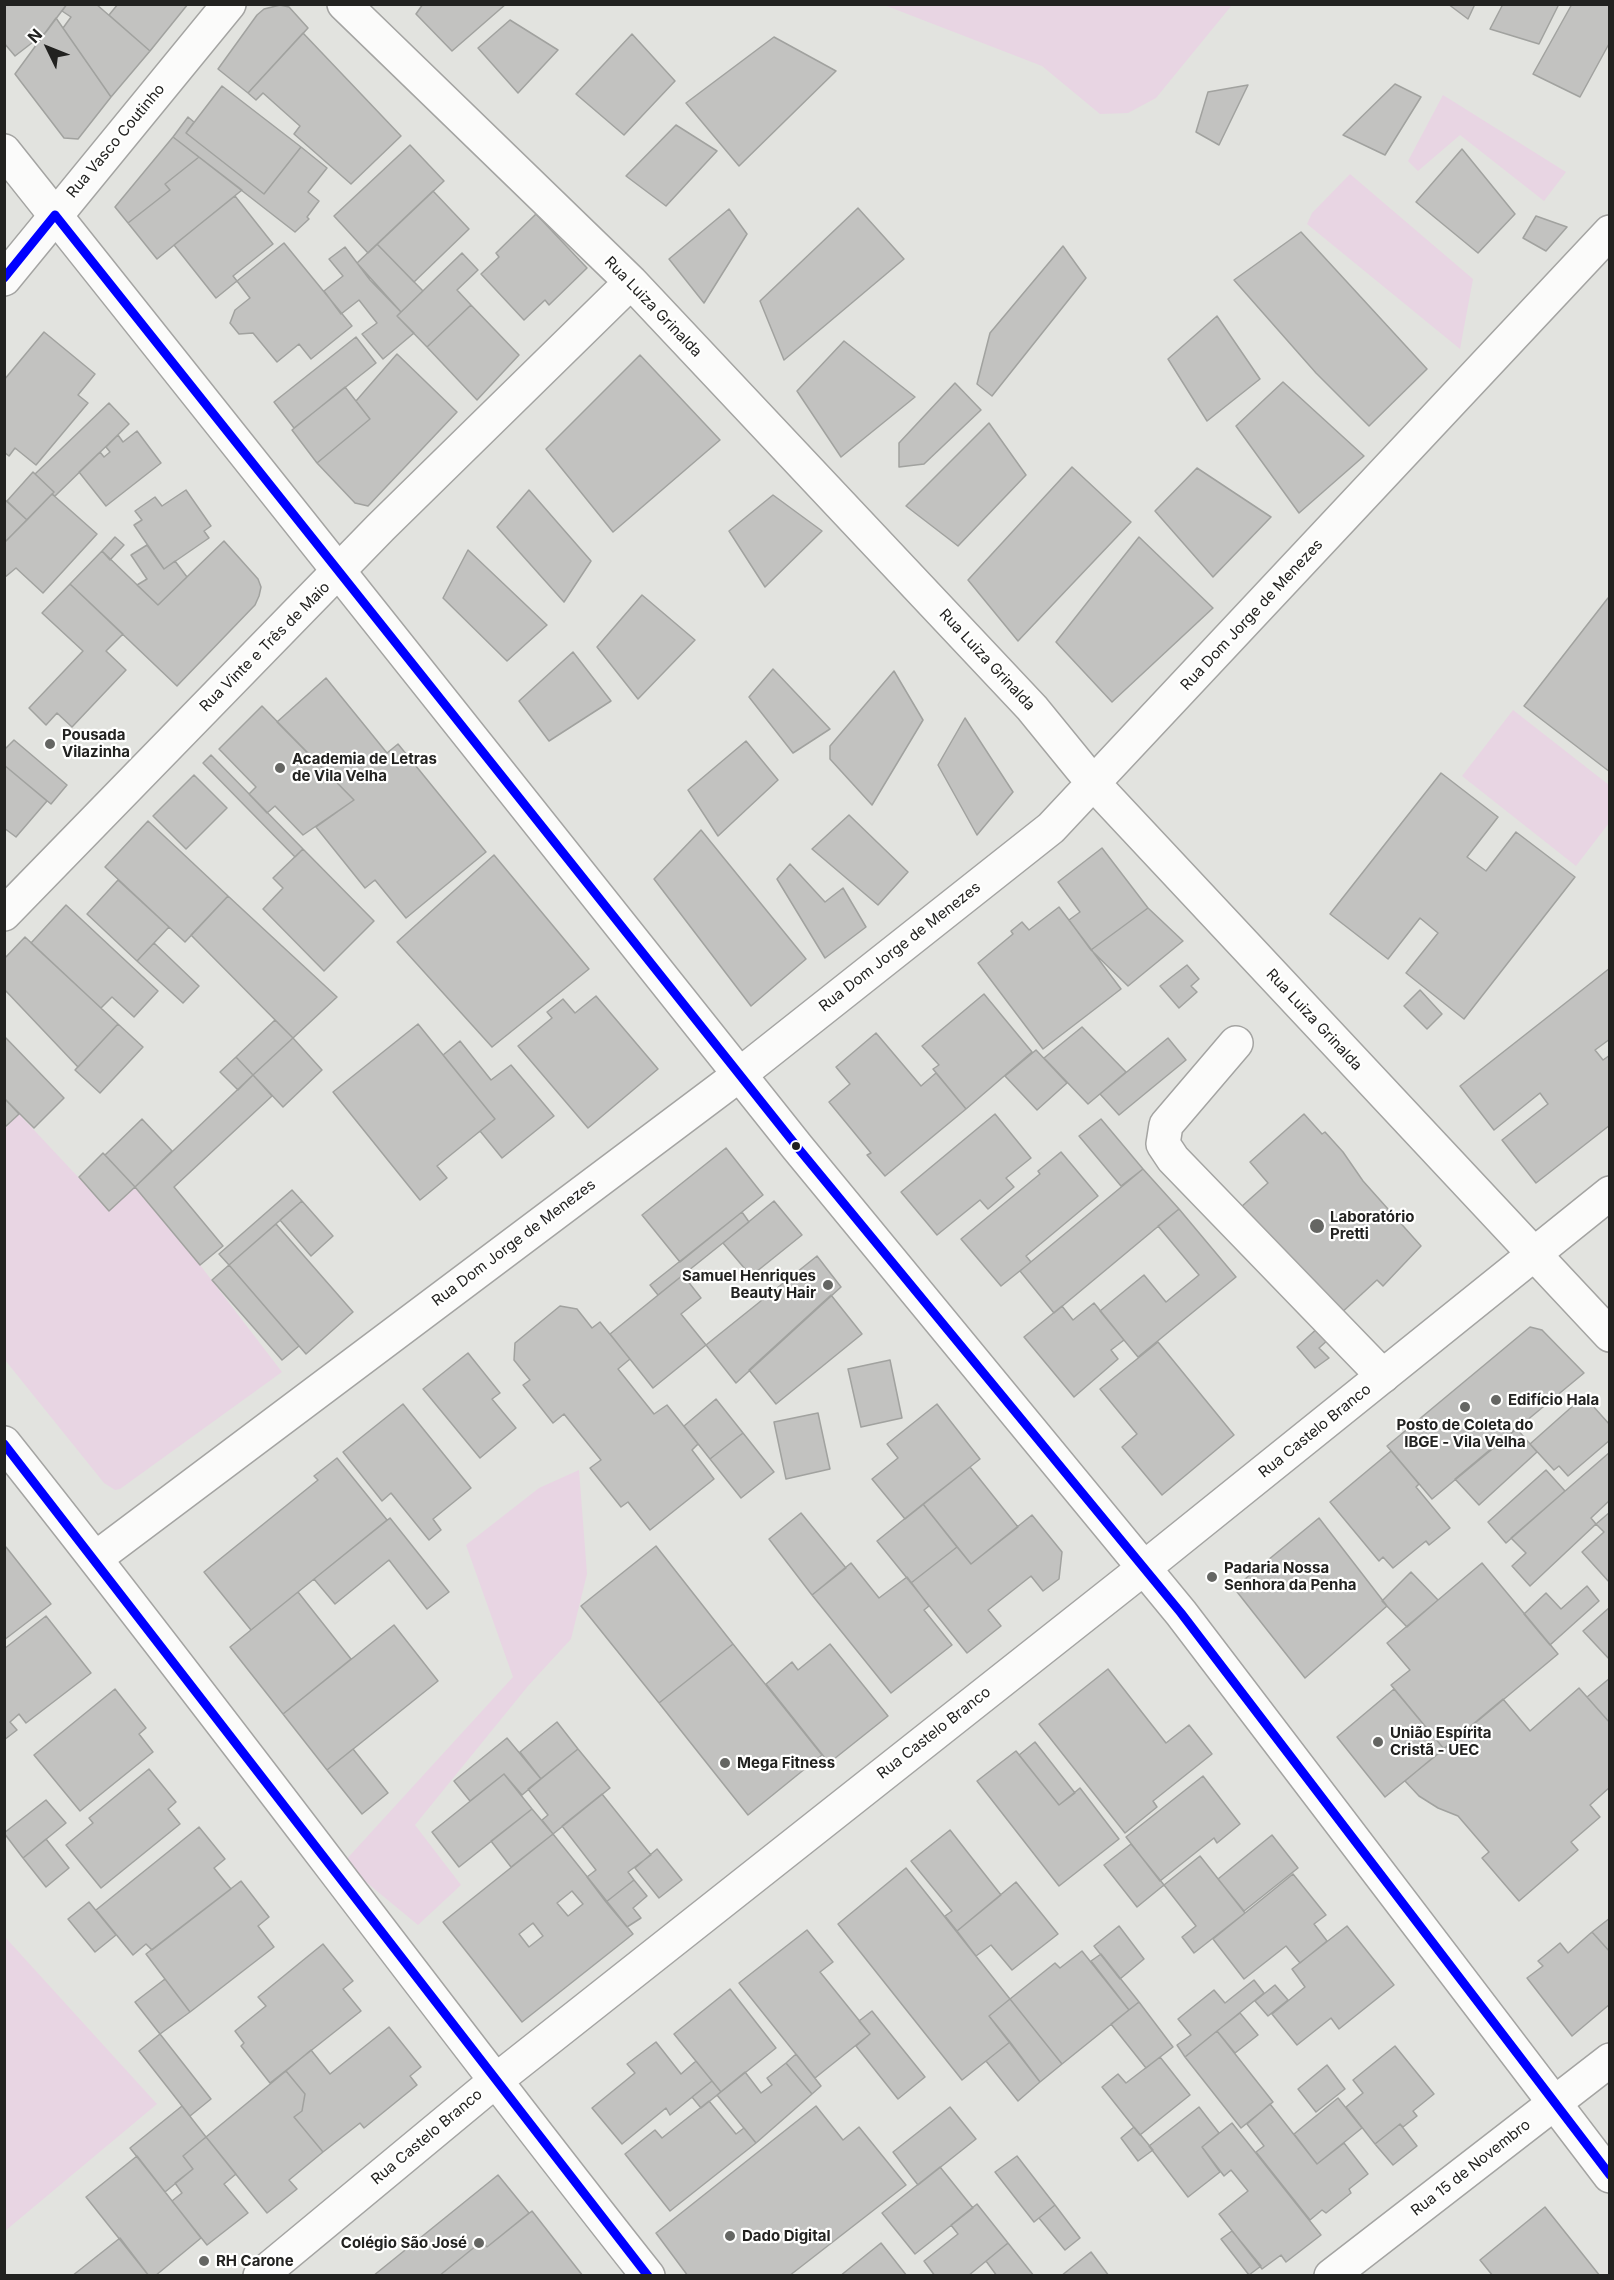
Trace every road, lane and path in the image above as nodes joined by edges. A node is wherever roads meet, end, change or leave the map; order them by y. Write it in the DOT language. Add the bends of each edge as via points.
graph roads {
  1 [pos="229,4"];
  2 [pos="344,4"];
  3 [pos="4,151"];
  4 [pos="55,215"];
  5 [pos="1610,232"];
  6 [pos="4,279"];
  7 [pos="631,282"];
  8 [pos="339,572"];
  9 [pos="1094,784"];
  10 [pos="4,914"];
  11 [pos="1236,1043"];
  12 [pos="739,1075"];
  13 [pos="1610,1192"];
  14 [pos="1534,1255"];
  15 [pos="1610,1335"];
  16 [pos="1383,1376"];
  17 [pos="4,1443"];
  18 [pos="96,1558"];
  19 [pos="1144,1568"];
  20 [pos="1610,2060"];
  21 [pos="494,2082"];
  22 [pos="1554,2105"];
  23 [pos="1610,2176"];
  24 [pos="260,2276"];
  25 [pos="648,2276"];
  26 [pos="1331,2276"];
  1 -- 4 [label="street, Rua Vasco Coutinho"];
  2 -- 7 [label="street, Rua Luiza Grinalda"];
  3 -- 4 [label="street"];
  4 -- 6 [label="street, Rua Vasco Coutinho"];
  4 -- 8 [label="street"];
  5 -- 9 [label="street, Rua Dom Jorge de Menezes"];
  7 -- 8 [label="street, Rua Vinte e Três de Maio"];
  7 -- 9 [label="street, Rua Luiza Grinalda" via="1032,708"];
  8 -- 10 [label="street, Rua Vinte e Três de Maio"];
  8 -- 12 [label="street"];
  9 -- 12 [label="street, Rua Dom Jorge de Menezes" via="1051,828"];
  9 -- 14 [label="street, Rua Luiza Grinalda"];
  11 -- 16 [label="street" via="1166,1125 1163,1144 1173,1159"];
  12 -- 18 [label="street, Rua Dom Jorge de Menezes"];
  12 -- 19 [label="street"];
  13 -- 14 [label="street, Rua Castelo Branco"];
  14 -- 15 [label="street, Rua Luiza Grinalda"];
  14 -- 16 [label="street, Rua Castelo Branco"];
  16 -- 19 [label="street, Rua Castelo Branco"];
  17 -- 18 [label="street"];
  18 -- 21 [label="street"];
  19 -- 21 [label="street, Rua Castelo Branco"];
  19 -- 22 [label="street"];
  20 -- 22 [label="street, Rua 15 de Novembro"];
  21 -- 24 [label="street, Rua Castelo Branco"];
  21 -- 25 [label="street"];
  22 -- 23 [label="street"];
  22 -- 26 [label="street, Rua 15 de Novembro"];
}
